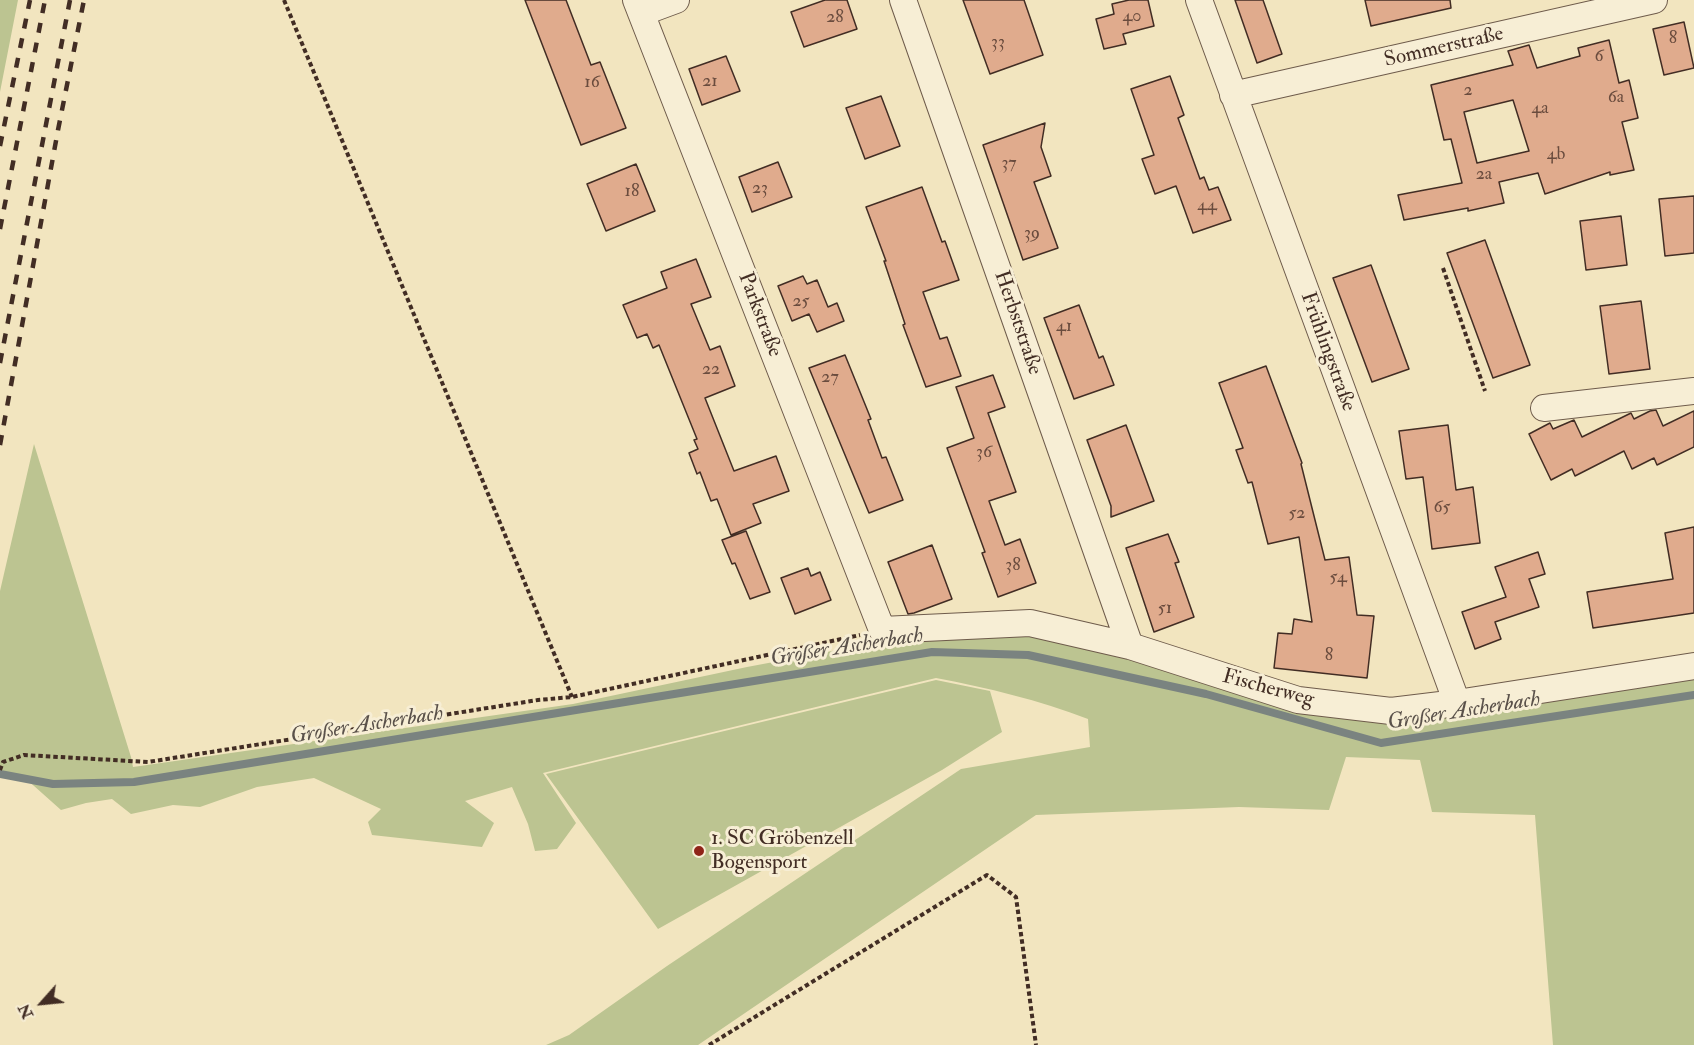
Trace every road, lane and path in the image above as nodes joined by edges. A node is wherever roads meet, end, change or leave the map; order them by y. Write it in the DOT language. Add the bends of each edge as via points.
graph roads {
  1 [pos="284,0"];
  2 [pos="676,0"];
  3 [pos="903,0"];
  4 [pos="1199,0"];
  5 [pos="1654,0"];
  6 [pos="639,6"];
  7 [pos="1233,95"];
  8 [pos="1443,268"];
  9 [pos="1485,391"];
  10 [pos="1694,391"];
  11 [pos="1544,408"];
  12 [pos="882,630"];
  13 [pos="1130,646"];
  14 [pos="1694,666"];
  15 [pos="572,697"];
  16 [pos="1457,703"];
  17 [pos="0,770"];
  18 [pos="709,1045"];
  19 [pos="1036,1045"];
  1 -- 15 [label="path"];
  2 -- 6 [label="street"];
  3 -- 13 [label="street, Herbststraße"];
  4 -- 7 [label="street, Frühlingstraße"];
  5 -- 7 [label="street, Sommerstraße"];
  6 -- 12 [label="street, Parkstraße"];
  7 -- 16 [label="street, Frühlingstraße"];
  8 -- 9 [label="path"];
  10 -- 11 [label="street"];
  12 -- 13 [label="street, Fischerweg" via="1030,623"];
  12 -- 15 [label="path"];
  13 -- 16 [label="street, Fischerweg" via="1298,700 1391,711"];
  14 -- 16 [label="street, Fischerweg"];
  15 -- 17 [label="path" via="148,762 24,755 3,762"];
  18 -- 19 [label="path" via="987,875 1016,897"];
}
